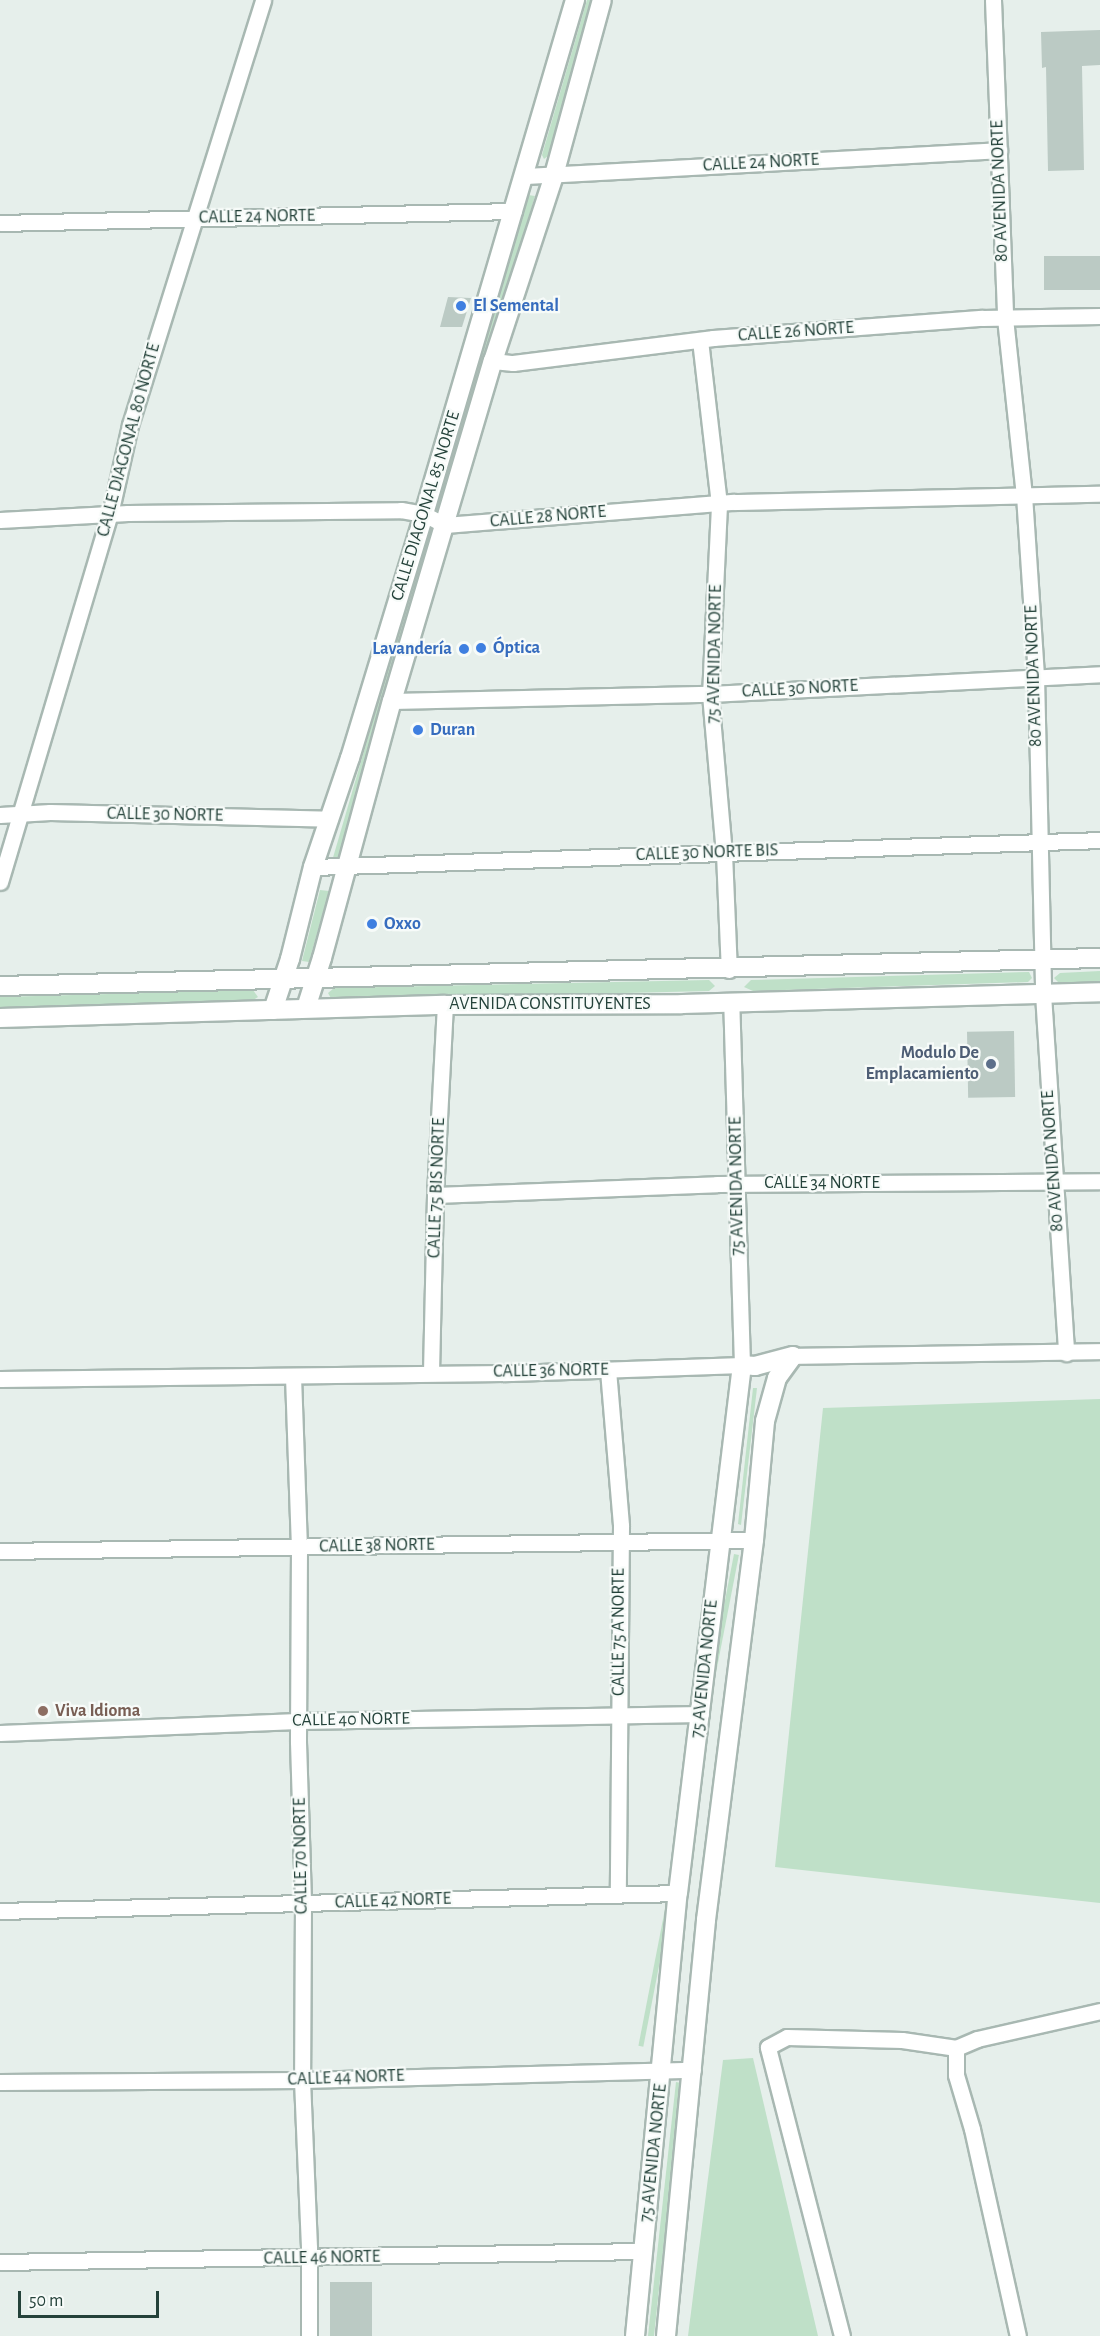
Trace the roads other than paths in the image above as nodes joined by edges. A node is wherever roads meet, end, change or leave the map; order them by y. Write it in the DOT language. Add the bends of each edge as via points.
graph roads {
  1 [pos="263,0"];
  2 [pos="575,0"];
  3 [pos="602,0"];
  4 [pos="993,0"];
  5 [pos="999,150"];
  6 [pos="554,175"];
  7 [pos="524,176"];
  8 [pos="514,211"];
  9 [pos="195,219"];
  10 [pos="0,223"];
  11 [pos="1100,316"];
  12 [pos="1005,318"];
  13 [pos="700,340"];
  14 [pos="493,361"];
  15 [pos="1100,494"];
  16 [pos="1024,495"];
  17 [pos="720,505"];
  18 [pos="110,514"];
  19 [pos="424,514"];
  20 [pos="0,520"];
  21 [pos="445,525"];
  22 [pos="1100,674"];
  23 [pos="1036,676"];
  24 [pos="710,694"];
  25 [pos="392,701"];
  26 [pos="20,812"];
  27 [pos="0,815"];
  28 [pos="330,819"];
  29 [pos="1100,840"];
  30 [pos="1039,841"];
  31 [pos="724,853"];
  32 [pos="345,866"];
  33 [pos="313,867"];
  34 [pos="0,882"];
  35 [pos="1100,958"];
  36 [pos="1041,960"];
  37 [pos="729,970"];
  38 [pos="315,979"];
  39 [pos="282,980"];
  40 [pos="0,986"];
  41 [pos="1100,992"];
  42 [pos="1043,993"];
  43 [pos="731,1001"];
  44 [pos="445,1005"];
  45 [pos="306,1008"];
  46 [pos="273,1010"];
  47 [pos="0,1018"];
  48 [pos="1100,1181"];
  49 [pos="1054,1183"];
  50 [pos="738,1184"];
  51 [pos="435,1196"];
  52 [pos="1100,1351"];
  53 [pos="1066,1353"];
  54 [pos="793,1356"];
  55 [pos="742,1365"];
  56 [pos="608,1370"];
  57 [pos="431,1372"];
  58 [pos="293,1376"];
  59 [pos="0,1379"];
  60 [pos="719,1539"];
  61 [pos="754,1540"];
  62 [pos="620,1542"];
  63 [pos="299,1548"];
  64 [pos="0,1551"];
  65 [pos="701,1714"];
  66 [pos="619,1716"];
  67 [pos="298,1721"];
  68 [pos="0,1733"];
  69 [pos="678,1893"];
  70 [pos="618,1895"];
  71 [pos="303,1904"];
  72 [pos="0,1911"];
  73 [pos="1100,2011"];
  74 [pos="956,2048"];
  75 [pos="662,2069"];
  76 [pos="693,2070"];
  77 [pos="302,2080"];
  78 [pos="0,2082"];
  79 [pos="644,2251"];
  80 [pos="309,2258"];
  81 [pos="0,2262"];
  82 [pos="309,2336"];
  83 [pos="635,2336"];
  84 [pos="666,2336"];
  85 [pos="842,2336"];
  86 [pos="1018,2336"];
  1 -- 9 [label="street, CALLE DIAGONAL 80 NORTE"];
  2 -- 7 [label="main road, CALLE DIAGONAL 85 NORTE"];
  3 -- 6 [label="main road, CALLE DIAGONAL 85 NORTE"];
  4 -- 5 [label="street, 80 AVENIDA NORTE"];
  5 -- 6 [label="street, CALLE 24 NORTE"];
  5 -- 12 [label="street, 80 AVENIDA NORTE"];
  6 -- 7 [label="street, CALLE 24 NORTE"];
  6 -- 14 [label="main road, CALLE DIAGONAL 85 NORTE"];
  7 -- 8 [label="main road, CALLE DIAGONAL 85 NORTE"];
  8 -- 9 [label="street, CALLE 24 NORTE"];
  8 -- 19 [label="main road, CALLE DIAGONAL 85 NORTE"];
  9 -- 10 [label="street, CALLE 24 NORTE"];
  9 -- 18 [label="street, CALLE DIAGONAL 80 NORTE" via="130,425"];
  11 -- 12 [label="street, CALLE 26 NORTE"];
  12 -- 13 [label="street, CALLE 26 NORTE"];
  12 -- 16 [label="street, 80 AVENIDA NORTE"];
  13 -- 14 [label="street, CALLE 26 NORTE" via="513,363"];
  13 -- 17 [label="street, 75 AVENIDA NORTE"];
  14 -- 21 [label="main road, CALLE DIAGONAL 85 NORTE"];
  15 -- 16 [label="street, CALLE 28 NORTE"];
  16 -- 17 [label="street, CALLE 28 NORTE"];
  16 -- 23 [label="street, 80 AVENIDA NORTE"];
  17 -- 21 [label="street, CALLE 28 NORTE"];
  17 -- 24 [label="street, 75 AVENIDA NORTE"];
  18 -- 19 [label="street" via="402,510"];
  18 -- 20 [label="street"];
  18 -- 26 [label="street, CALLE DIAGONAL 80 NORTE"];
  19 -- 21 [label="street"];
  19 -- 28 [label="main road, CALLE DIAGONAL 85 NORTE"];
  21 -- 25 [label="main road, CALLE DIAGONAL 85 NORTE"];
  22 -- 23 [label="street, CALLE 30 NORTE"];
  23 -- 24 [label="street, CALLE 30 NORTE"];
  23 -- 30 [label="street, 80 AVENIDA NORTE"];
  24 -- 25 [label="street, CALLE 30 NORTE"];
  24 -- 31 [label="street, 75 AVENIDA NORTE"];
  25 -- 32 [label="main road, CALLE DIAGONAL 85 NORTE"];
  26 -- 27 [label="street, CALLE 30 NORTE"];
  26 -- 28 [label="street, CALLE 30 NORTE"];
  26 -- 34 [label="street, CALLE DIAGONAL 80 NORTE"];
  28 -- 33 [label="main road, CALLE DIAGONAL 85 NORTE"];
  29 -- 30 [label="street, CALLE 30 NORTE BIS"];
  30 -- 31 [label="street, CALLE 30 NORTE BIS"];
  30 -- 36 [label="street, 80 AVENIDA NORTE"];
  31 -- 32 [label="street, CALLE 30 NORTE BIS"];
  31 -- 37 [label="street, 75 AVENIDA NORTE"];
  32 -- 33 [label="street, CALLE 30 NORTE BIS"];
  32 -- 38 [label="main road, CALLE DIAGONAL 85 NORTE"];
  33 -- 39 [label="main road, CALLE DIAGONAL 85 NORTE"];
  35 -- 36 [label="main road, AVENIDA CONSTITUYENTES"];
  36 -- 37 [label="main road, AVENIDA CONSTITUYENTES"];
  36 -- 42 [label="street, 80 AVENIDA NORTE"];
  37 -- 38 [label="main road, AVENIDA CONSTITUYENTES"];
  38 -- 39 [label="main road, AVENIDA CONSTITUYENTES"];
  38 -- 45 [label="main road, CALLE DIAGONAL 85 NORTE"];
  39 -- 40 [label="main road, AVENIDA CONSTITUYENTES"];
  39 -- 46 [label="main road, CALLE DIAGONAL 85 NORTE"];
  41 -- 42 [label="main road, AVENIDA CONSTITUYENTES"];
  42 -- 43 [label="main road, AVENIDA CONSTITUYENTES"];
  42 -- 49 [label="street, 80 AVENIDA NORTE"];
  43 -- 44 [label="main road, AVENIDA CONSTITUYENTES"];
  43 -- 50 [label="street, 75 AVENIDA NORTE"];
  44 -- 45 [label="main road, AVENIDA CONSTITUYENTES"];
  44 -- 51 [label="street, CALLE 75 BIS NORTE"];
  45 -- 46 [label="main road, AVENIDA CONSTITUYENTES"];
  46 -- 47 [label="main road, AVENIDA CONSTITUYENTES"];
  48 -- 49 [label="street, CALLE 34 NORTE"];
  49 -- 50 [label="street, CALLE 34 NORTE"];
  49 -- 53 [label="street, 80 AVENIDA NORTE"];
  50 -- 51 [label="street, CALLE 34 NORTE"];
  50 -- 55 [label="street, 75 AVENIDA NORTE"];
  51 -- 57 [label="street, CALLE 75 BIS NORTE"];
  52 -- 53 [label="street, CALLE 36 NORTE"];
  53 -- 54 [label="street, CALLE 36 NORTE"];
  54 -- 55 [label="main road, CALLE 36 NORTE" via="755,1366"];
  54 -- 61 [label="main road, 75 AVENIDA NORTE" via="777,1378 765,1421"];
  55 -- 56 [label="street, CALLE 36 NORTE"];
  55 -- 60 [label="main road, 75 AVENIDA NORTE"];
  56 -- 57 [label="street, CALLE 36 NORTE"];
  56 -- 62 [label="street, CALLE 75 A NORTE"];
  57 -- 58 [label="street, CALLE 36 NORTE"];
  58 -- 59 [label="street, CALLE 36 NORTE"];
  58 -- 63 [label="street, CALLE 70 NORTE"];
  60 -- 61 [label="street, CALLE 38 NORTE"];
  60 -- 62 [label="street, CALLE 38 NORTE"];
  60 -- 65 [label="main road, 75 AVENIDA NORTE"];
  61 -- 76 [label="main road, 75 AVENIDA NORTE" via="706,1920"];
  62 -- 63 [label="street, CALLE 38 NORTE"];
  62 -- 66 [label="street, CALLE 75 A NORTE"];
  63 -- 64 [label="street, CALLE 38 NORTE"];
  63 -- 67 [label="street, CALLE 70 NORTE"];
  65 -- 66 [label="street, CALLE 40 NORTE"];
  65 -- 69 [label="main road, 75 AVENIDA NORTE"];
  66 -- 67 [label="street, CALLE 40 NORTE"];
  66 -- 70 [label="street, CALLE 75 A NORTE"];
  67 -- 68 [label="street, CALLE 40 NORTE"];
  67 -- 71 [label="street, CALLE 70 NORTE"];
  69 -- 70 [label="street, CALLE 42 NORTE"];
  69 -- 75 [label="main road, 75 AVENIDA NORTE"];
  70 -- 71 [label="street, CALLE 42 NORTE"];
  71 -- 72 [label="street, CALLE 42 NORTE"];
  71 -- 77 [label="street, CALLE 70 NORTE"];
  73 -- 74 [label="street" via="977,2039"];
  74 -- 85 [label="street" via="902,2040 786,2037 768,2047"];
  74 -- 86 [label="street" via="956,2075 972,2129"];
  75 -- 76 [label="street, CALLE 44 NORTE"];
  75 -- 77 [label="street, CALLE 44 NORTE"];
  75 -- 79 [label="main road, 75 AVENIDA NORTE"];
  76 -- 84 [label="main road, 75 AVENIDA NORTE"];
  77 -- 78 [label="street, CALLE 44 NORTE"];
  77 -- 80 [label="street, CALLE 70 NORTE"];
  79 -- 80 [label="street, CALLE 46 NORTE"];
  79 -- 83 [label="main road, 75 AVENIDA NORTE"];
  80 -- 81 [label="street, CALLE 46 NORTE"];
  80 -- 82 [label="street, CALLE 70 NORTE"];
}
